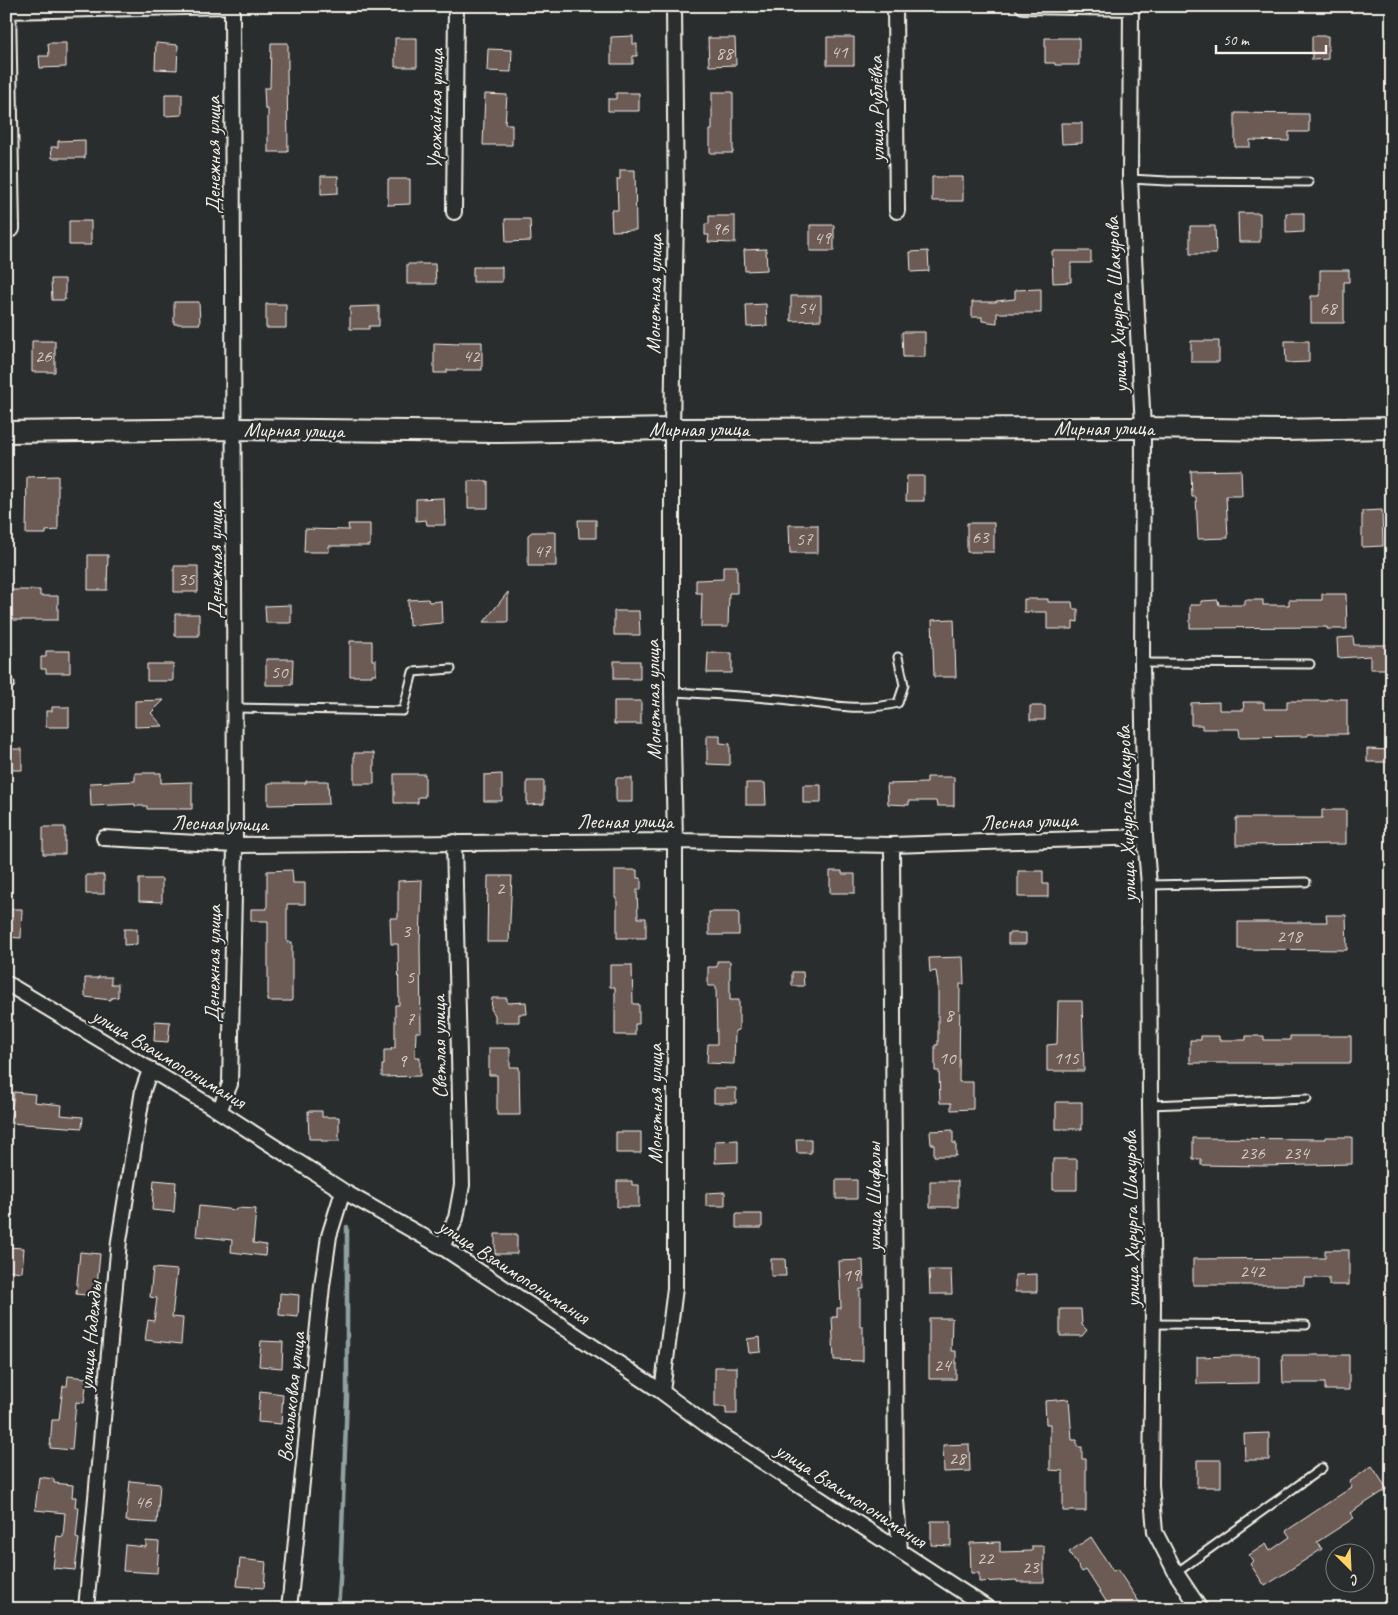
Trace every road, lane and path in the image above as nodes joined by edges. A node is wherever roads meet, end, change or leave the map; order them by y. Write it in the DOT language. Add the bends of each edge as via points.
graph roads {
  1 [pos="231,6"];
  2 [pos="456,6"];
  3 [pos="674,6"];
  4 [pos="895,6"];
  5 [pos="1024,6"];
  6 [pos="1131,7"];
  7 [pos="7,9"];
  8 [pos="1130,179"];
  9 [pos="1309,182"];
  10 [pos="897,210"];
  11 [pos="454,212"];
  12 [pos="12,229"];
  13 [pos="1143,428"];
  14 [pos="1392,428"];
  15 [pos="234,429"];
  16 [pos="672,429"];
  17 [pos="6,432"];
  18 [pos="898,657"];
  19 [pos="1142,663"];
  20 [pos="1310,664"];
  21 [pos="451,669"];
  22 [pos="672,692"];
  23 [pos="235,708"];
  24 [pos="104,838"];
  25 [pos="1145,838"];
  26 [pos="675,841"];
  27 [pos="454,842"];
  28 [pos="235,845"];
  29 [pos="892,845"];
  30 [pos="1306,882"];
  31 [pos="1149,885"];
  32 [pos="6,983"];
  33 [pos="150,1070"];
  34 [pos="1307,1099"];
  35 [pos="1150,1105"];
  36 [pos="219,1111"];
  37 [pos="343,1191"];
  38 [pos="442,1247"];
  39 [pos="1153,1324"];
  40 [pos="1306,1325"];
  41 [pos="662,1392"];
  42 [pos="1322,1468"];
  43 [pos="900,1550"];
  44 [pos="1176,1573"];
  45 [pos="86,1609"];
  46 [pos="289,1609"];
  47 [pos="990,1609"];
  48 [pos="1200,1609"];
  1 -- 7 [label="street"];
  1 -- 15 [label="street, Денежная улица"];
  2 -- 11 [label="street, Урожайная улица"];
  3 -- 16 [label="street, Монетная улица" via="676,214"];
  4 -- 10 [label="street, улица Рублёвка"];
  5 -- 6 [label="street"];
  6 -- 8 [label="street, улица Хирурга Шакурова"];
  7 -- 12 [label="street"];
  8 -- 9 [label="lane"];
  8 -- 13 [label="street, улица Хирурга Шакурова"];
  13 -- 14 [label="street, Мирная улица"];
  13 -- 16 [label="street, Мирная улица"];
  13 -- 19 [label="street, улица Хирурга Шакурова"];
  15 -- 16 [label="street, Мирная улица" via="497,432"];
  15 -- 17 [label="street, Мирная улица"];
  15 -- 23 [label="street, Денежная улица"];
  16 -- 22 [label="street, Монетная улица"];
  18 -- 22 [label="lane" via="904,685 898,703 854,708"];
  19 -- 20 [label="lane"];
  19 -- 25 [label="street, улица Хирурга Шакурова"];
  21 -- 23 [label="lane" via="413,672 403,711"];
  22 -- 26 [label="street, Монетная улица"];
  23 -- 28 [label="street, Денежная улица"];
  24 -- 28 [label="street, Лесная улица"];
  25 -- 29 [label="street, Лесная улица"];
  25 -- 31 [label="street, улица Хирурга Шакурова"];
  26 -- 27 [label="street, Лесная улица"];
  26 -- 29 [label="street, Лесная улица"];
  26 -- 41 [label="street, Монетная улица" via="675,1288"];
  27 -- 28 [label="street, Лесная улица"];
  27 -- 38 [label="street, Светлая улица" via="462,1185 456,1218"];
  28 -- 36 [label="street, Денежная улица" via="230,1084"];
  29 -- 43 [label="street, улица Шифалы" via="896,1490"];
  30 -- 31 [label="lane"];
  31 -- 35 [label="street, улица Хирурга Шакурова"];
  32 -- 33 [label="street, улица Взаимопонимания"];
  33 -- 36 [label="street, улица Взаимопонимания"];
  33 -- 45 [label="street, улица Надежды" via="143,1090 119,1241"];
  34 -- 35 [label="lane"];
  35 -- 39 [label="street, улица Хирурга Шакурова"];
  36 -- 37 [label="street, улица Взаимопонимания"];
  37 -- 38 [label="street, улица Взаимопонимания"];
  37 -- 46 [label="street, Васильковая улица" via="329,1236 322,1286"];
  38 -- 41 [label="street, улица Взаимопонимания"];
  39 -- 40 [label="lane"];
  39 -- 44 [label="street, улица Хирурга Шакурова" via="1151,1486 1155,1532"];
  41 -- 43 [label="street, улица Взаимопонимания" via="708,1426"];
  42 -- 44 [label="lane"];
  43 -- 47 [label="street, улица Взаимопонимания"];
  44 -- 48 [label="street, улица Хирурга Шакурова"];
}
